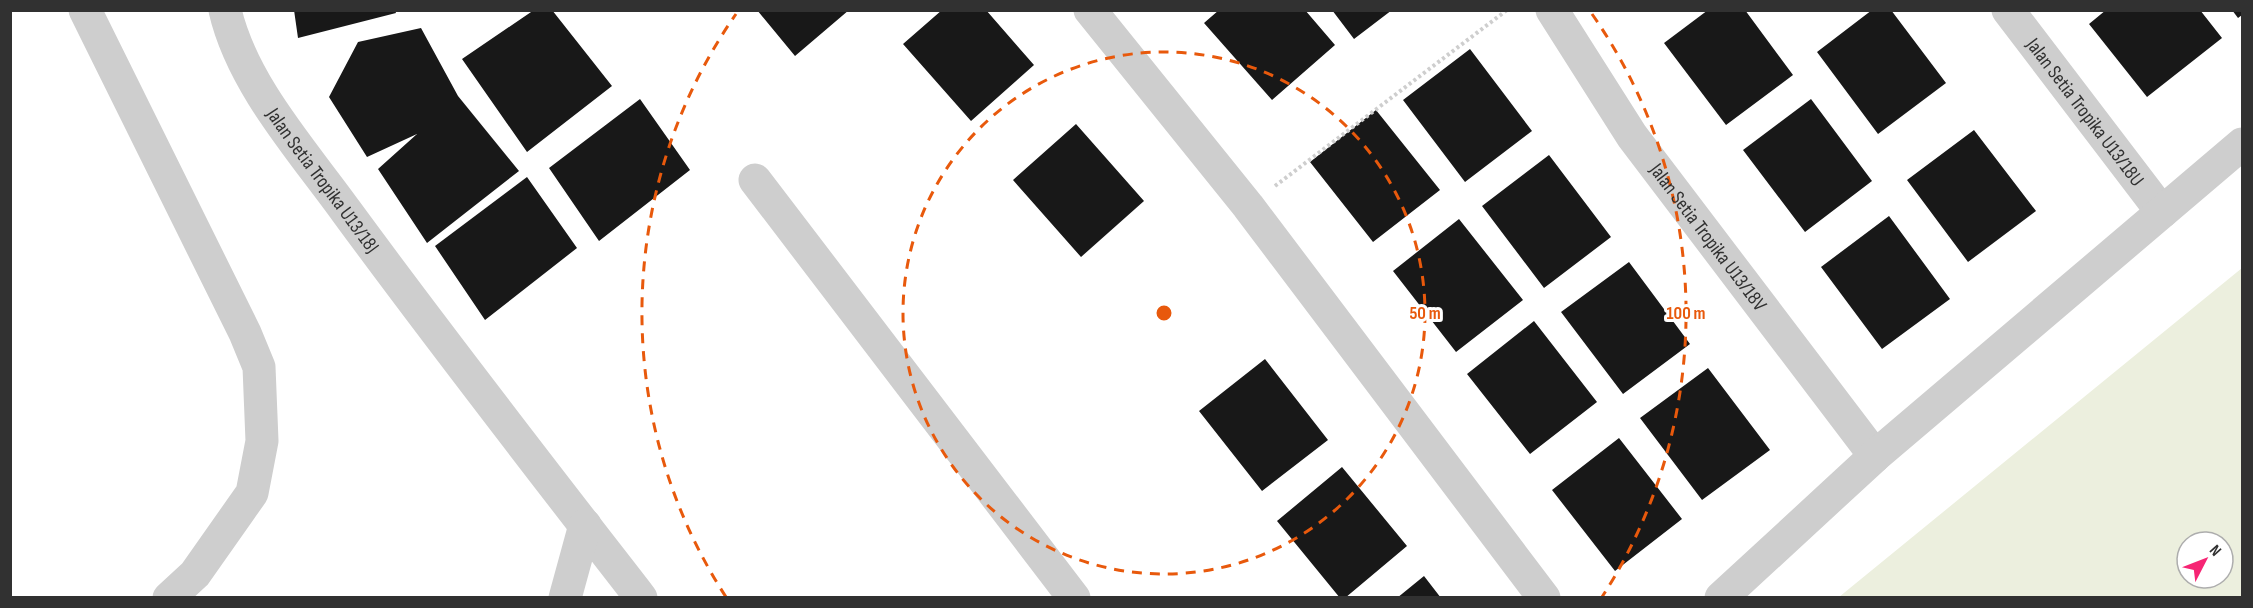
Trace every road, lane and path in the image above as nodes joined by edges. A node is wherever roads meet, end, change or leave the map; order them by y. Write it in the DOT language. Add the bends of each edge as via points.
graph roads {
  1 [pos="85,10"];
  2 [pos="225,10"];
  3 [pos="1090,10"];
  4 [pos="1508,10"];
  5 [pos="1552,10"];
  6 [pos="2008,10"];
  7 [pos="2242,144"];
  8 [pos="755,180"];
  9 [pos="1248,206"];
  10 [pos="2162,212"];
  11 [pos="1875,456"];
  12 [pos="585,525"];
  13 [pos="169,597"];
  14 [pos="565,597"];
  15 [pos="641,597"];
  16 [pos="1074,597"];
  17 [pos="1544,597"];
  18 [pos="1721,597"];
  1 -- 13 [label="street" via="259,367 262,441 252,493 195,574"];
  2 -- 12 [label="street, Jalan Setia Tropika U13/18J" via="231,34 254,83 441,340"];
  3 -- 9 [label="street"];
  4 -- 9 [label="path"];
  5 -- 11 [label="street, Jalan Setia Tropika U13/18V" via="1632,136"];
  6 -- 10 [label="street, Jalan Setia Tropika U13/18U"];
  7 -- 10 [label="street"];
  8 -- 16 [label="street"];
  9 -- 17 [label="street"];
  10 -- 11 [label="street"];
  11 -- 18 [label="street"];
  12 -- 14 [label="street"];
  12 -- 15 [label="street, Jalan Setia Tropika U13/18J"];
}
